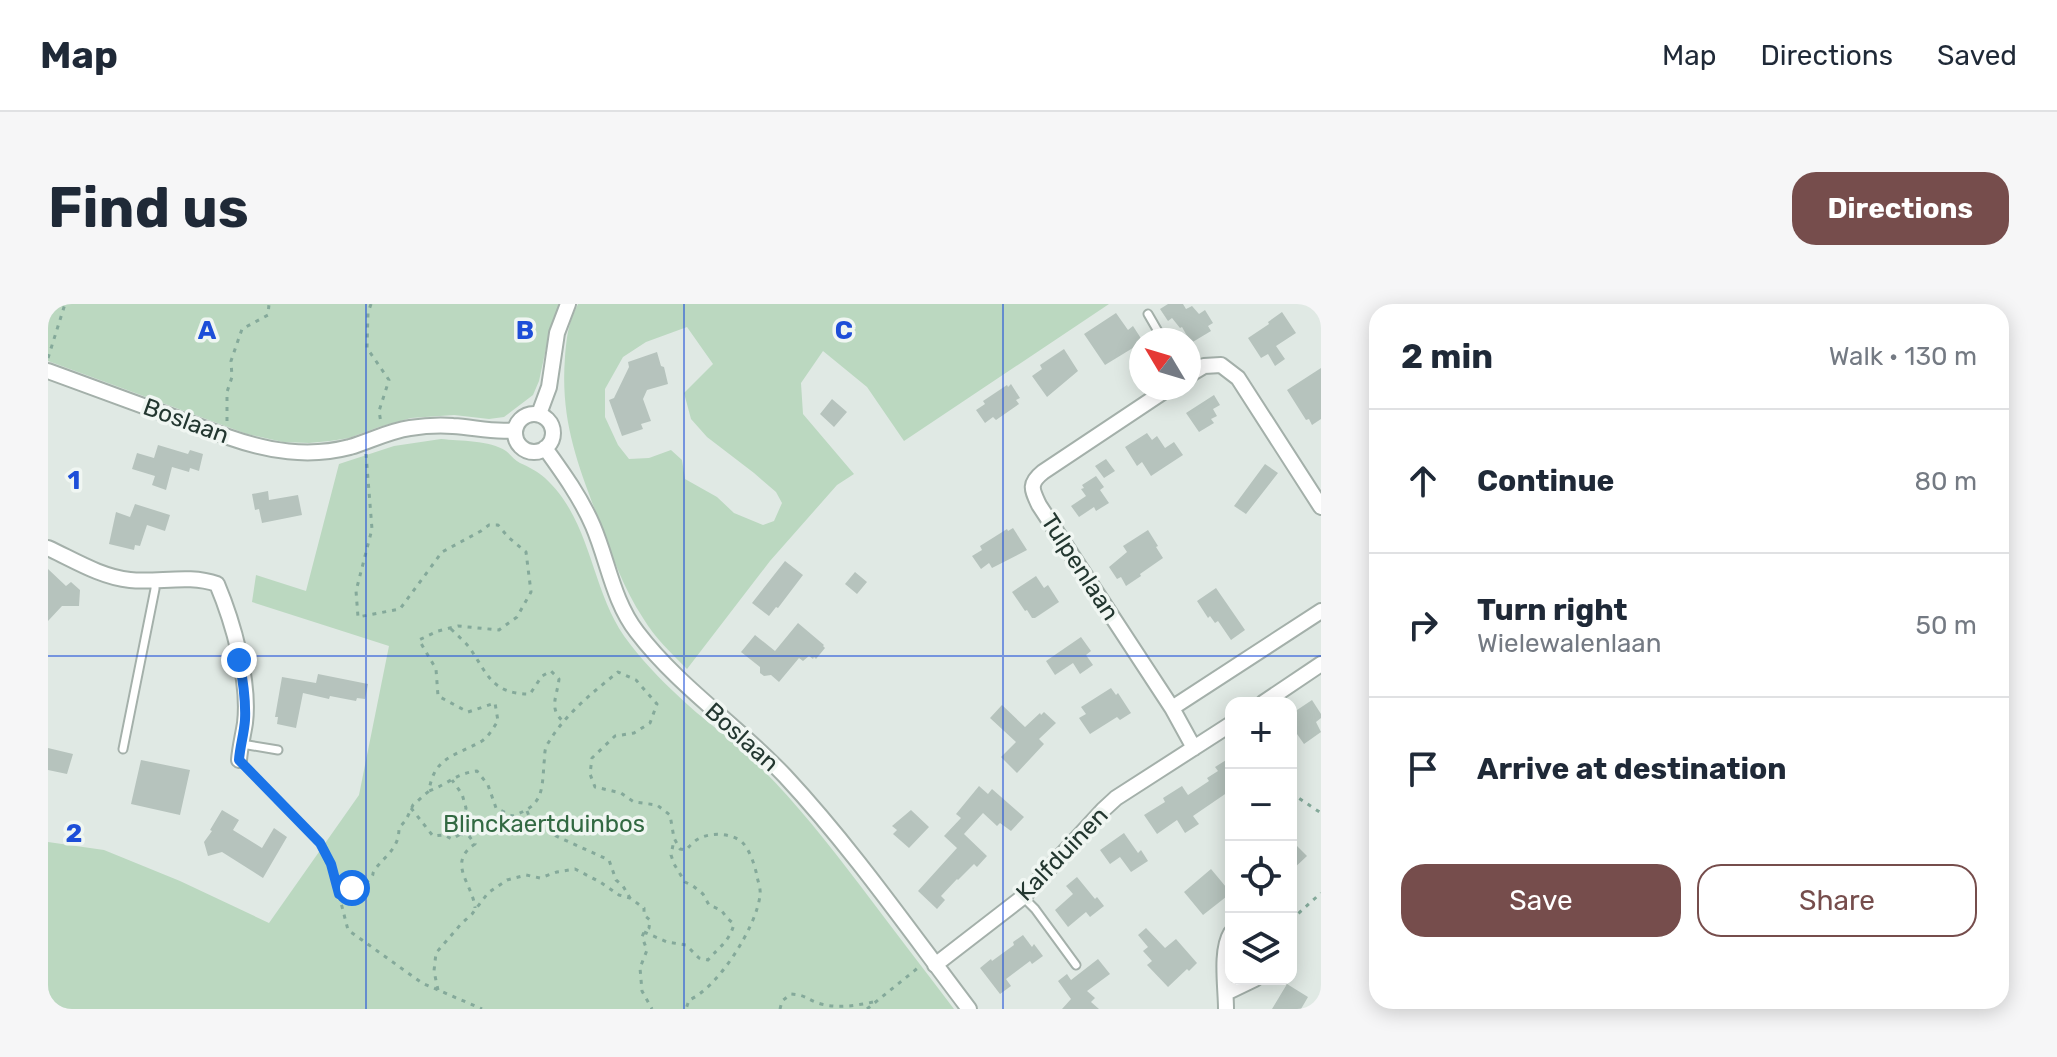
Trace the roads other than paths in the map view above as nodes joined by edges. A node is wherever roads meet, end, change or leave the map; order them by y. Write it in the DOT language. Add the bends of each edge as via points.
graph roads {
  1 [pos="568,304"];
  2 [pos="1148,314"];
  3 [pos="1156,328"];
  4 [pos="1201,368"];
  5 [pos="48,371"];
  6 [pos="1151,400"];
  7 [pos="539,414"];
  8 [pos="515,430"];
  9 [pos="545,448"];
  10 [pos="1321,507"];
  11 [pos="48,548"];
  12 [pos="155,581"];
  13 [pos="1321,611"];
  14 [pos="1321,664"];
  15 [pos="1272,697"];
  16 [pos="1172,708"];
  17 [pos="1225,728"];
  18 [pos="240,744"];
  19 [pos="1194,748"];
  20 [pos="123,749"];
  21 [pos="278,750"];
  22 [pos="239,760"];
  23 [pos="1023,897"];
  24 [pos="931,959"];
  25 [pos="1076,965"];
  26 [pos="1226,985"];
  27 [pos="1243,985"];
  28 [pos="1226,993"];
  29 [pos="969,1009"];
  30 [pos="1226,1009"];
  1 -- 7 [label="street"];
  2 -- 3 [label="lane"];
  4 -- 10 [label="street" via="1221,365 1238,378"];
  5 -- 8 [label="street, Boslaan" via="277,451 339,449 409,428"];
  6 -- 16 [label="street, Tulpenlaan" via="1043,472 1034,479 1032,490"];
  7 -- 8 [label="street" via="525,416"];
  7 -- 9 [label="street, Boslaan" via="554,432"];
  8 -- 9 [label="street" via="525,450"];
  9 -- 24 [label="street, Boslaan" via="586,511 635,629 670,671 746,737 811,804"];
  11 -- 12 [label="street" via="113,578"];
  12 -- 18 [label="street" via="203,579 217,584 230,616 245,692"];
  12 -- 20 [label="lane"];
  13 -- 16 [label="street"];
  14 -- 15 [label="street"];
  16 -- 19 [label="street"];
  17 -- 19 [label="street, Kalfduinen"];
  18 -- 21 [label="lane"];
  18 -- 22 [label="street"];
  19 -- 23 [label="street, Kalfduinen" via="1109,804"];
  23 -- 24 [label="street, Kalfduinen"];
  23 -- 25 [label="lane"];
  24 -- 29 [label="street, Boslaan"];
  26 -- 28 [label="street"];
  27 -- 28 [label="street"];
  28 -- 30 [label="street"];
}
